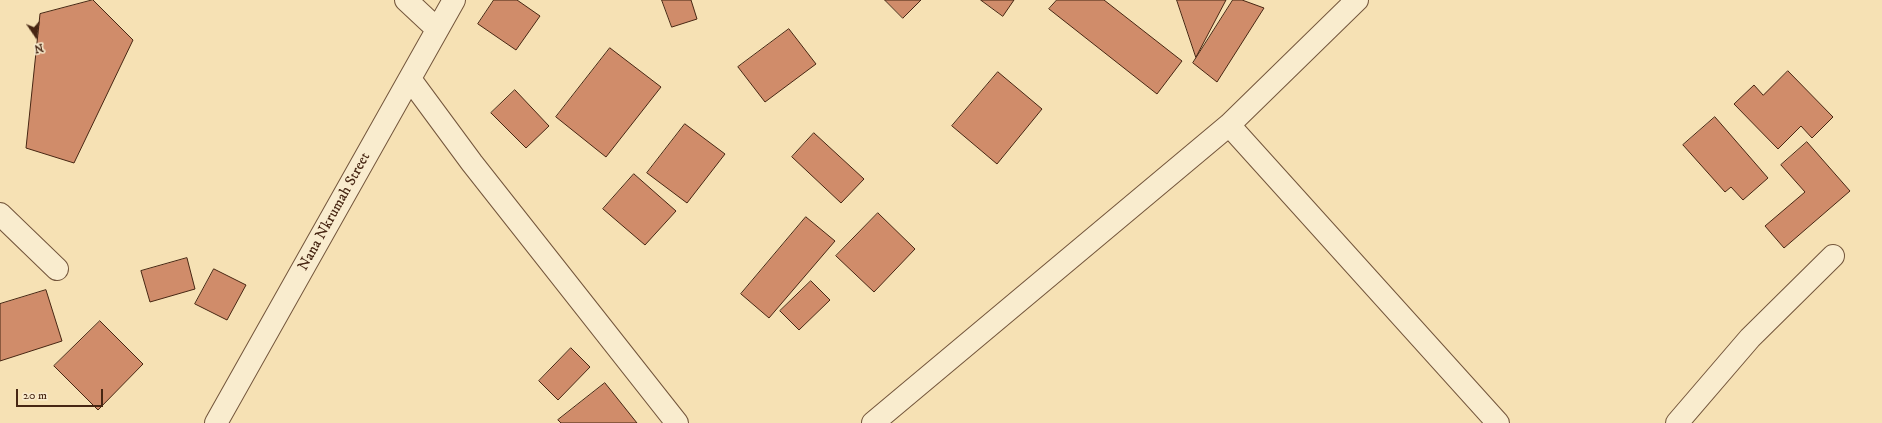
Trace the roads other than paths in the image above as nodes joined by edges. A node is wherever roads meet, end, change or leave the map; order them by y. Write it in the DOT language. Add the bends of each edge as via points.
graph roads {
  1 [pos="406,0"];
  2 [pos="454,0"];
  3 [pos="1357,0"];
  4 [pos="437,29"];
  5 [pos="410,79"];
  6 [pos="1229,125"];
  7 [pos="0,214"];
  8 [pos="1833,256"];
  9 [pos="57,269"];
  10 [pos="216,423"];
  11 [pos="676,423"];
  12 [pos="873,423"];
  13 [pos="1498,423"];
  14 [pos="1677,423"];
  1 -- 4 [label="street"];
  2 -- 4 [label="street, Nana Nkrumah Street"];
  3 -- 6 [label="street"];
  4 -- 5 [label="street, Nana Nkrumah Street"];
  5 -- 10 [label="street, Nana Nkrumah Street"];
  5 -- 11 [label="street" via="472,163"];
  6 -- 12 [label="street"];
  6 -- 13 [label="street"];
  7 -- 9 [label="street"];
  8 -- 14 [label="street" via="1750,338"];
}
